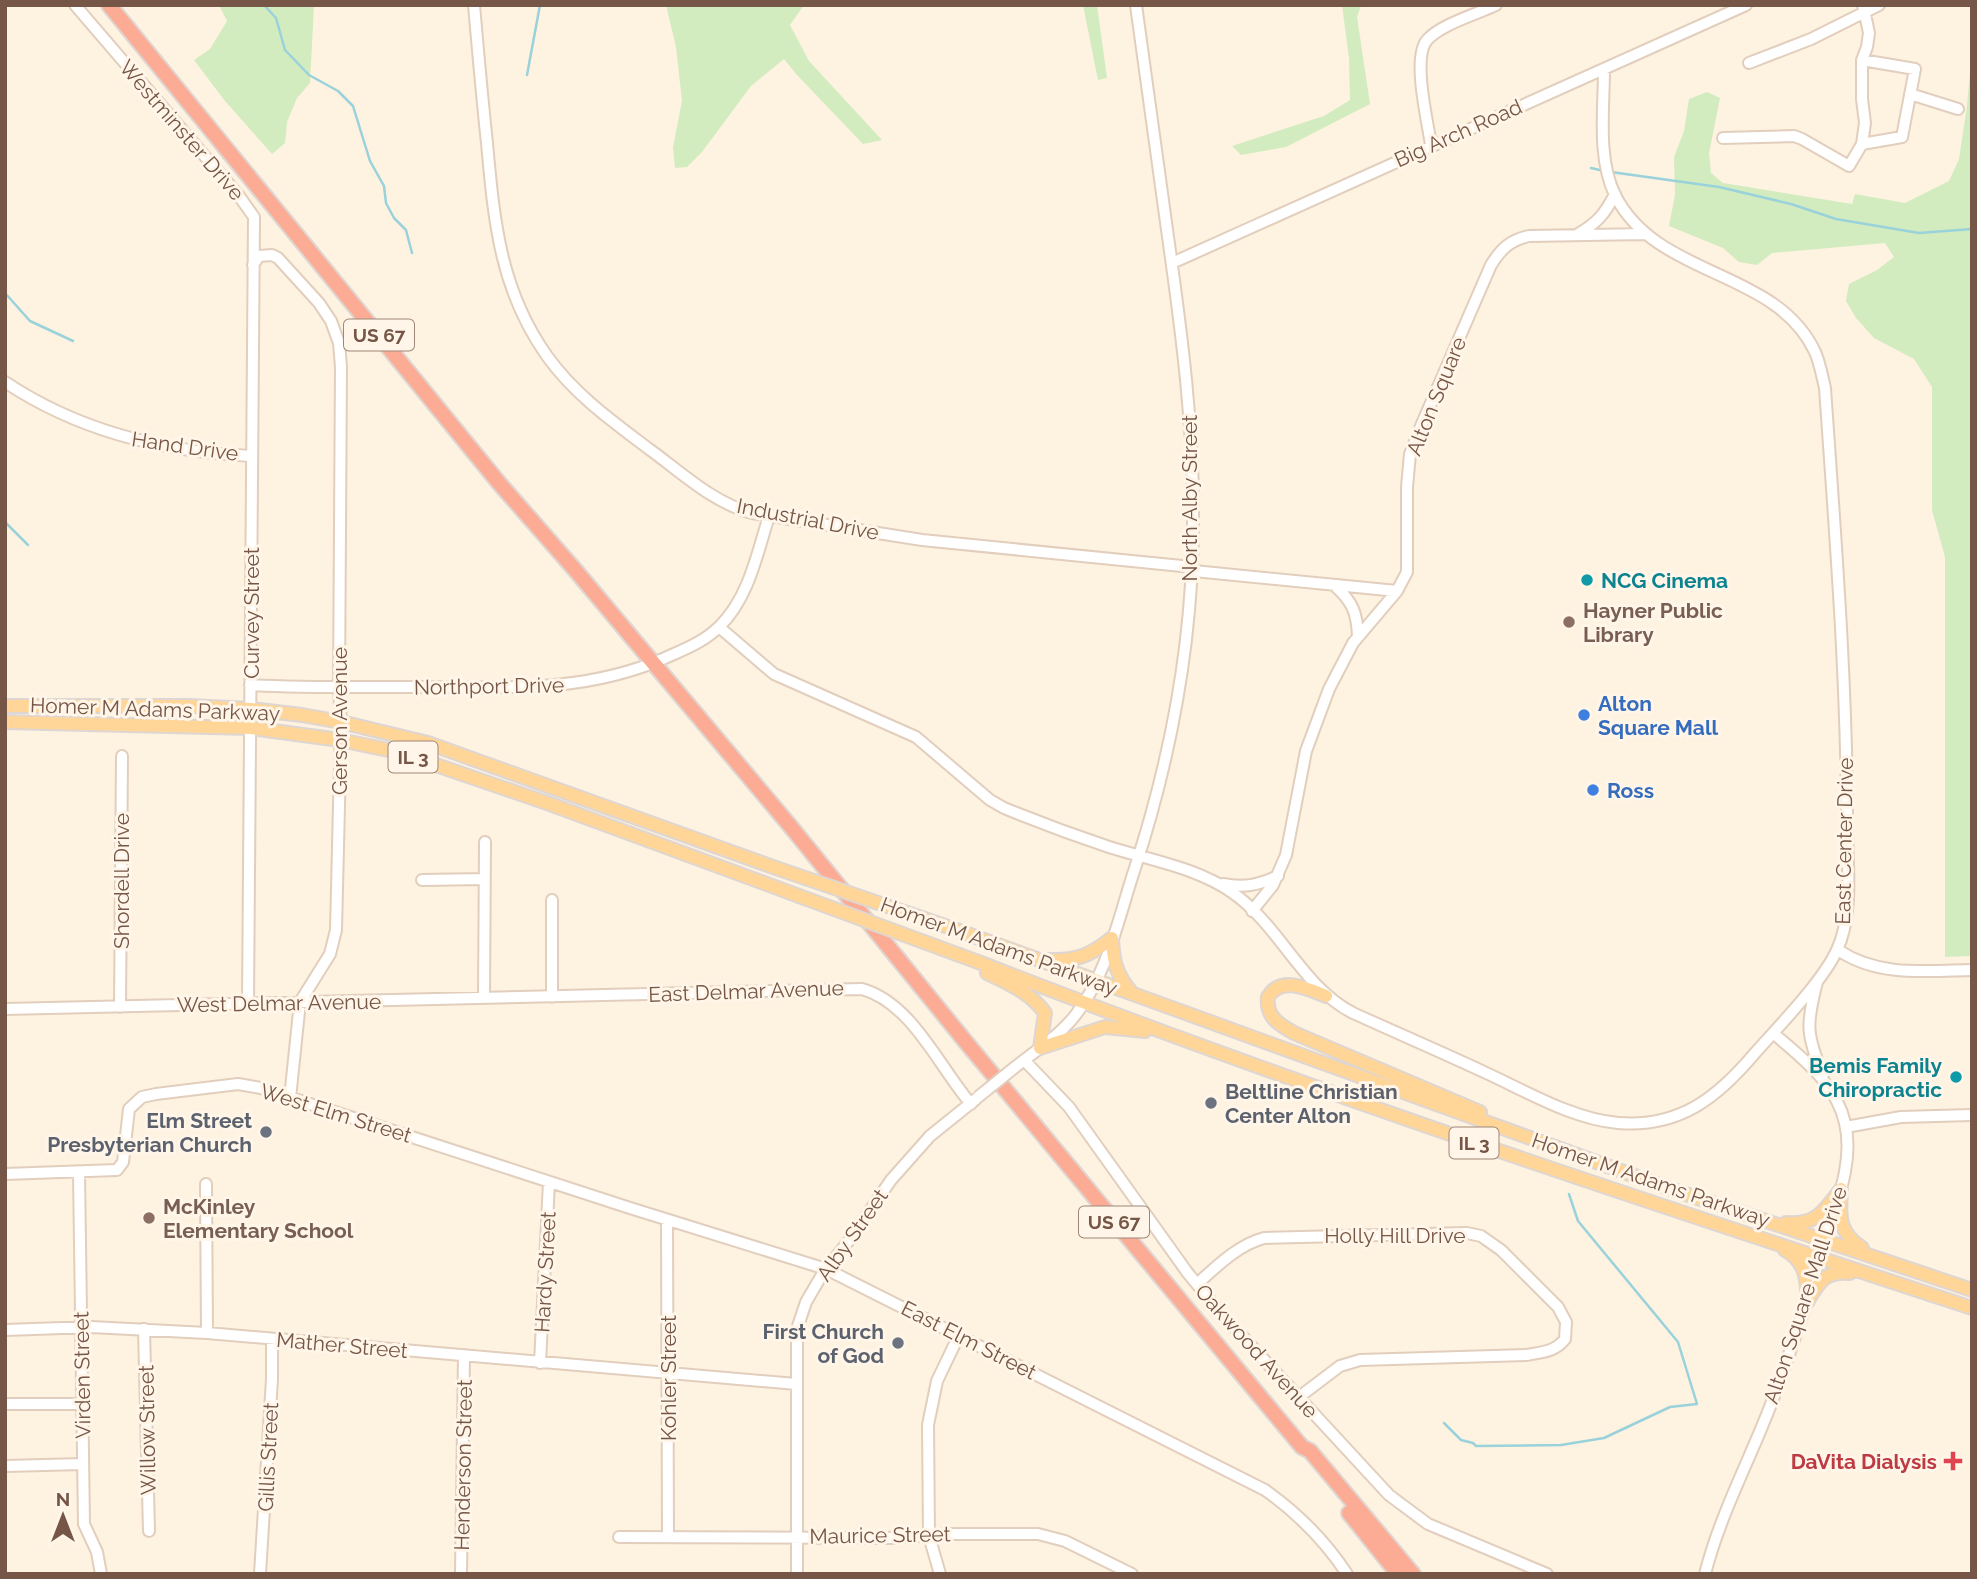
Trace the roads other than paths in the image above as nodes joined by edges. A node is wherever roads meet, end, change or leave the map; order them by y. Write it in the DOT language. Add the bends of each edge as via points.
graph roads {
  1 [pos="75,5"];
  2 [pos="109,5"];
  3 [pos="474,5"];
  4 [pos="1136,5"];
  5 [pos="1496,5"];
  6 [pos="1745,5"];
  7 [pos="1879,5"];
  8 [pos="1865,8"];
  9 [pos="1862,60"];
  10 [pos="1749,63"];
  11 [pos="1604,69"];
  12 [pos="1910,94"];
  13 [pos="1958,109"];
  14 [pos="1723,138"];
  15 [pos="1862,144"];
  16 [pos="1431,145"];
  17 [pos="1615,194"];
  18 [pos="1645,234"];
  19 [pos="1577,235"];
  20 [pos="1172,263"];
  21 [pos="253,265"];
  22 [pos="8,384"];
  23 [pos="5,398"];
  24 [pos="252,456"];
  25 [pos="769,516"];
  26 [pos="1192,567"];
  27 [pos="1334,584"];
  28 [pos="1397,591"];
  29 [pos="719,627"];
  30 [pos="1358,636"];
  31 [pos="652,664"];
  32 [pos="250,685"];
  33 [pos="339,688"];
  34 [pos="5,706"];
  35 [pos="251,709"];
  36 [pos="5,722"];
  37 [pos="341,722"];
  38 [pos="251,728"];
  39 [pos="340,740"];
  40 [pos="122,756"];
  41 [pos="485,842"];
  42 [pos="1139,856"];
  43 [pos="1278,876"];
  44 [pos="484,879"];
  45 [pos="422,880"];
  46 [pos="1214,882"];
  47 [pos="552,900"];
  48 [pos="1252,911"];
  49 [pos="1112,938"];
  50 [pos="943,949"];
  51 [pos="1838,950"];
  52 [pos="1038,960"];
  53 [pos="1972,970"];
  54 [pos="1818,979"];
  55 [pos="1096,982"];
  56 [pos="1134,995"];
  57 [pos="1326,996"];
  58 [pos="552,997"];
  59 [pos="484,998"];
  60 [pos="300,1002"];
  61 [pos="248,1003"];
  62 [pos="1083,1003"];
  63 [pos="120,1007"];
  64 [pos="5,1009"];
  65 [pos="1773,1033"];
  66 [pos="1171,1035"];
  67 [pos="1040,1048"];
  68 [pos="1024,1060"];
  69 [pos="1827,1084"];
  70 [pos="290,1098"];
  71 [pos="975,1100"];
  72 [pos="1972,1115"];
  73 [pos="1846,1127"];
  74 [pos="79,1173"];
  75 [pos="5,1174"];
  76 [pos="549,1182"];
  77 [pos="206,1184"];
  78 [pos="1665,1187"];
  79 [pos="1841,1189"];
  80 [pos="667,1220"];
  81 [pos="1771,1222"];
  82 [pos="1826,1240"];
  83 [pos="1766,1241"];
  84 [pos="1874,1256"];
  85 [pos="1820,1258"];
  86 [pos="826,1269"];
  87 [pos="1872,1275"];
  88 [pos="1197,1284"];
  89 [pos="1972,1290"];
  90 [pos="1808,1301"];
  91 [pos="1972,1308"];
  92 [pos="81,1328"];
  93 [pos="144,1329"];
  94 [pos="5,1330"];
  95 [pos="207,1333"];
  96 [pos="959,1335"];
  97 [pos="271,1339"];
  98 [pos="464,1355"];
  99 [pos="540,1363"];
  100 [pos="668,1374"];
  101 [pos="796,1384"];
  102 [pos="1299,1397"];
  103 [pos="5,1404"];
  104 [pos="82,1404"];
  105 [pos="1302,1447"];
  106 [pos="83,1464"];
  107 [pos="5,1466"];
  108 [pos="149,1531"];
  109 [pos="797,1536"];
  110 [pos="929,1536"];
  111 [pos="619,1537"];
  112 [pos="668,1537"];
  113 [pos="101,1574"];
  114 [pos="260,1574"];
  115 [pos="461,1574"];
  116 [pos="797,1574"];
  117 [pos="940,1574"];
  118 [pos="1132,1574"];
  119 [pos="1347,1574"];
  120 [pos="1398,1574"];
  121 [pos="1413,1574"];
  122 [pos="1547,1574"];
  123 [pos="1705,1574"];
  1 -- 21 [label="street, Westminster Drive" via="253,214"];
  2 -- 31 [label="highway, US 67"];
  3 -- 25 [label="street, Industrial Drive" via="494,223 505,272 530,328 565,378 606,416 729,505"];
  4 -- 20 [label="street, North Alby Street"];
  5 -- 16 [label="street" via="1436,33 1424,44 1420,64"];
  6 -- 11 [label="street, Big Arch Road"];
  7 -- 8 [label="street"];
  8 -- 9 [label="street" via="1868,33"];
  8 -- 10 [label="street" via="1811,39"];
  9 -- 12 [label="street" via="1915,69"];
  9 -- 15 [label="street" via="1866,122"];
  11 -- 16 [label="street, Big Arch Road"];
  11 -- 17 [label="street, East Center Drive" via="1605,159"];
  12 -- 13 [label="street"];
  12 -- 15 [label="street" via="1902,137"];
  14 -- 15 [label="street" via="1794,136 1849,166"];
  16 -- 20 [label="street, Big Arch Road"];
  17 -- 18 [label="street, East Center Drive"];
  17 -- 19 [label="street" via="1606,214"];
  18 -- 19 [label="street, Alton Square"];
  18 -- 51 [label="street, East Center Drive" via="1778,307 1797,324 1819,364 1825,388 1846,728 1847,904"];
  19 -- 28 [label="street, Alton Square" via="1518,239 1491,265 1410,454 1409,562"];
  20 -- 26 [label="street, North Alby Street" via="1190,411"];
  21 -- 24 [label="street, Curvey Street"];
  21 -- 33 [label="street, Gerson Avenue" via="259,256 278,258 319,303 337,335 341,367"];
  22 -- 23 [label="street"];
  22 -- 24 [label="street, Hand Drive" via="64,415 126,438 184,451"];
  24 -- 32 [label="street, Curvey Street"];
  25 -- 26 [label="street, Industrial Drive" via="922,540"];
  25 -- 29 [label="street, Northport Drive" via="746,587"];
  26 -- 27 [label="street, Industrial Drive"];
  26 -- 42 [label="street, North Alby Street" via="1175,710 1161,782"];
  27 -- 28 [label="street, Industrial Drive"];
  27 -- 30 [label="street" via="1354,608"];
  28 -- 30 [label="street, Alton Square"];
  29 -- 31 [label="street, Northport Drive" via="695,645"];
  29 -- 42 [label="street, East Center Drive" via="774,674 916,737 997,804"];
  30 -- 43 [label="street, Alton Square" via="1335,675 1310,738"];
  31 -- 33 [label="street, Northport Drive" via="568,685 529,688"];
  31 -- 105 [label="highway, US 67"];
  32 -- 33 [label="street, Northport Drive"];
  32 -- 35 [label="street, Curvey Street"];
  33 -- 37 [label="street, Gerson Avenue"];
  34 -- 35 [label="main road, Homer M Adams Parkway / IL 3"];
  35 -- 37 [label="main road, Homer M Adams Parkway / IL 3"];
  35 -- 38 [label="street, Curvey Street"];
  36 -- 38 [label="main road, Homer M Adams Parkway / IL 3"];
  37 -- 39 [label="street, Gerson Avenue"];
  37 -- 52 [label="main road, Homer M Adams Parkway / IL 3, bridge" via="428,743"];
  38 -- 39 [label="main road, Homer M Adams Parkway / IL 3"];
  38 -- 61 [label="street, Curvey Street"];
  39 -- 50 [label="main road, Homer M Adams Parkway / IL 3, bridge" via="450,769"];
  39 -- 60 [label="street, Gerson Avenue" via="334,940"];
  40 -- 63 [label="street, Shordell Drive"];
  41 -- 44 [label="street"];
  42 -- 46 [label="street, East Center Drive"];
  42 -- 49 [label="street, North Alby Street"];
  43 -- 46 [label="street" via="1247,887"];
  43 -- 48 [label="street, Alton Square"];
  44 -- 45 [label="street"];
  44 -- 59 [label="street"];
  46 -- 48 [label="street, East Center Drive"];
  47 -- 58 [label="street"];
  48 -- 57 [label="street, East Center Drive"];
  49 -- 52 [label="main road" via="1093,953 1067,961"];
  49 -- 55 [label="street, North Alby Street"];
  49 -- 56 [label="main road" via="1113,962 1120,980"];
  50 -- 62 [label="main road, Homer M Adams Parkway / IL 3, bridge"];
  50 -- 67 [label="main road" via="1036,1002 1045,1013"];
  51 -- 53 [label="street" via="1883,969"];
  51 -- 54 [label="street, East Center Drive"];
  52 -- 55 [label="main road, Homer M Adams Parkway / IL 3"];
  54 -- 65 [label="street, East Center Drive"];
  54 -- 69 [label="street" via="1809,1012 1809,1035"];
  55 -- 56 [label="main road, Homer M Adams Parkway / IL 3"];
  55 -- 62 [label="street, Alby Street"];
  56 -- 78 [label="main road, Homer M Adams Parkway / IL 3"];
  57 -- 65 [label="street, East Center Drive" via="1353,1013 1547,1101 1618,1123 1651,1122 1710,1099"];
  57 -- 78 [label="main road" via="1283,985 1271,992 1268,1006 1275,1021 1294,1033"];
  58 -- 59 [label="street, West Delmar Avenue"];
  58 -- 71 [label="street, East Delmar Avenue" via="862,989 884,997 906,1017"];
  59 -- 60 [label="street, West Delmar Avenue"];
  60 -- 61 [label="street, West Delmar Avenue"];
  60 -- 70 [label="street, Gerson Avenue"];
  61 -- 63 [label="street, West Delmar Avenue"];
  62 -- 66 [label="main road, Homer M Adams Parkway / IL 3"];
  62 -- 67 [label="street, Alby Street" via="1064,1028"];
  63 -- 64 [label="street, West Delmar Avenue"];
  65 -- 69 [label="street, Alton Square Mall Drive"];
  66 -- 67 [label="main road" via="1105,1027"];
  66 -- 83 [label="main road, Homer M Adams Parkway / IL 3"];
  67 -- 68 [label="street, Alby Street"];
  68 -- 71 [label="street, Alby Street, bridge"];
  68 -- 88 [label="street, Oakwood Avenue" via="1081,1122"];
  69 -- 73 [label="street, Alton Square Mall Drive"];
  70 -- 74 [label="street, West Elm Street" via="238,1084 142,1097 129,1109 120,1168"];
  70 -- 76 [label="street, West Elm Street"];
  71 -- 86 [label="street, Alby Street" via="909,1157"];
  72 -- 73 [label="street" via="1901,1117"];
  73 -- 79 [label="street, Alton Square Mall Drive"];
  74 -- 75 [label="street, West Elm Street"];
  74 -- 92 [label="street, Virden Street"];
  76 -- 80 [label="street, East Elm Street"];
  76 -- 99 [label="street, Hardy Street"];
  77 -- 95 [label="street"];
  78 -- 81 [label="main road, Homer M Adams Parkway / IL 3"];
  79 -- 81 [label="main road" via="1814,1220"];
  79 -- 82 [label="street, Alton Square Mall Drive"];
  79 -- 84 [label="main road" via="1840,1224 1856,1244"];
  80 -- 86 [label="street, East Elm Street"];
  80 -- 100 [label="street, Kohler Street"];
  81 -- 82 [label="main road, Homer M Adams Parkway / IL 3"];
  82 -- 84 [label="main road, Homer M Adams Parkway / IL 3"];
  82 -- 85 [label="street, Alton Square Mall Drive"];
  83 -- 85 [label="main road, Homer M Adams Parkway / IL 3"];
  83 -- 90 [label="main road" via="1798,1260 1806,1272"];
  84 -- 89 [label="main road, Homer M Adams Parkway / IL 3"];
  85 -- 87 [label="main road, Homer M Adams Parkway / IL 3"];
  85 -- 90 [label="street, Alton Square Mall Drive"];
  86 -- 96 [label="street, East Elm Street"];
  86 -- 101 [label="street, Alby Street" via="800,1319"];
  87 -- 90 [label="main road" via="1833,1272"];
  87 -- 91 [label="main road, Homer M Adams Parkway / IL 3"];
  88 -- 102 [label="street, Oakwood Avenue"];
  88 -- 102 [label="street, Holly Hill Drive" via="1237,1251 1264,1238 1467,1233 1481,1236 1501,1250 1558,1307 1566,1322 1565,1339 1546,1352 1360,1360 1340,1366"];
  90 -- 123 [label="street, Alton Square Mall Drive"];
  92 -- 93 [label="street, Mather Street"];
  92 -- 94 [label="street, Mather Street"];
  92 -- 104 [label="street, Virden Street"];
  93 -- 95 [label="street, Mather Street"];
  93 -- 108 [label="street, Willow Street"];
  95 -- 97 [label="street, Mather Street"];
  96 -- 110 [label="street" via="937,1381 930,1409"];
  96 -- 119 [label="street, East Elm Street" via="1265,1490 1330,1549"];
  97 -- 98 [label="street, Mather Street"];
  97 -- 114 [label="street, Gillis Street"];
  98 -- 99 [label="street, Mather Street"];
  98 -- 115 [label="street, Henderson Street"];
  99 -- 100 [label="street, Mather Street"];
  100 -- 101 [label="street, Mather Street"];
  100 -- 112 [label="street, Kohler Street"];
  101 -- 109 [label="street, Alby Street"];
  102 -- 122 [label="street, Oakwood Avenue" via="1408,1511 1440,1530"];
  103 -- 104 [label="street"];
  104 -- 106 [label="street, Virden Street"];
  105 -- 120 [label="highway, US 67" via="1303,1455"];
  105 -- 121 [label="highway, US 67"];
  106 -- 107 [label="street"];
  106 -- 113 [label="street, Virden Street" via="84,1524"];
  109 -- 110 [label="street, Maurice Street"];
  109 -- 112 [label="street, Maurice Street"];
  109 -- 116 [label="street, Alby Street"];
  110 -- 117 [label="street"];
  110 -- 118 [label="street, Maurice Street" via="1019,1532 1050,1536"];
  111 -- 112 [label="street, Maurice Street"];
}
